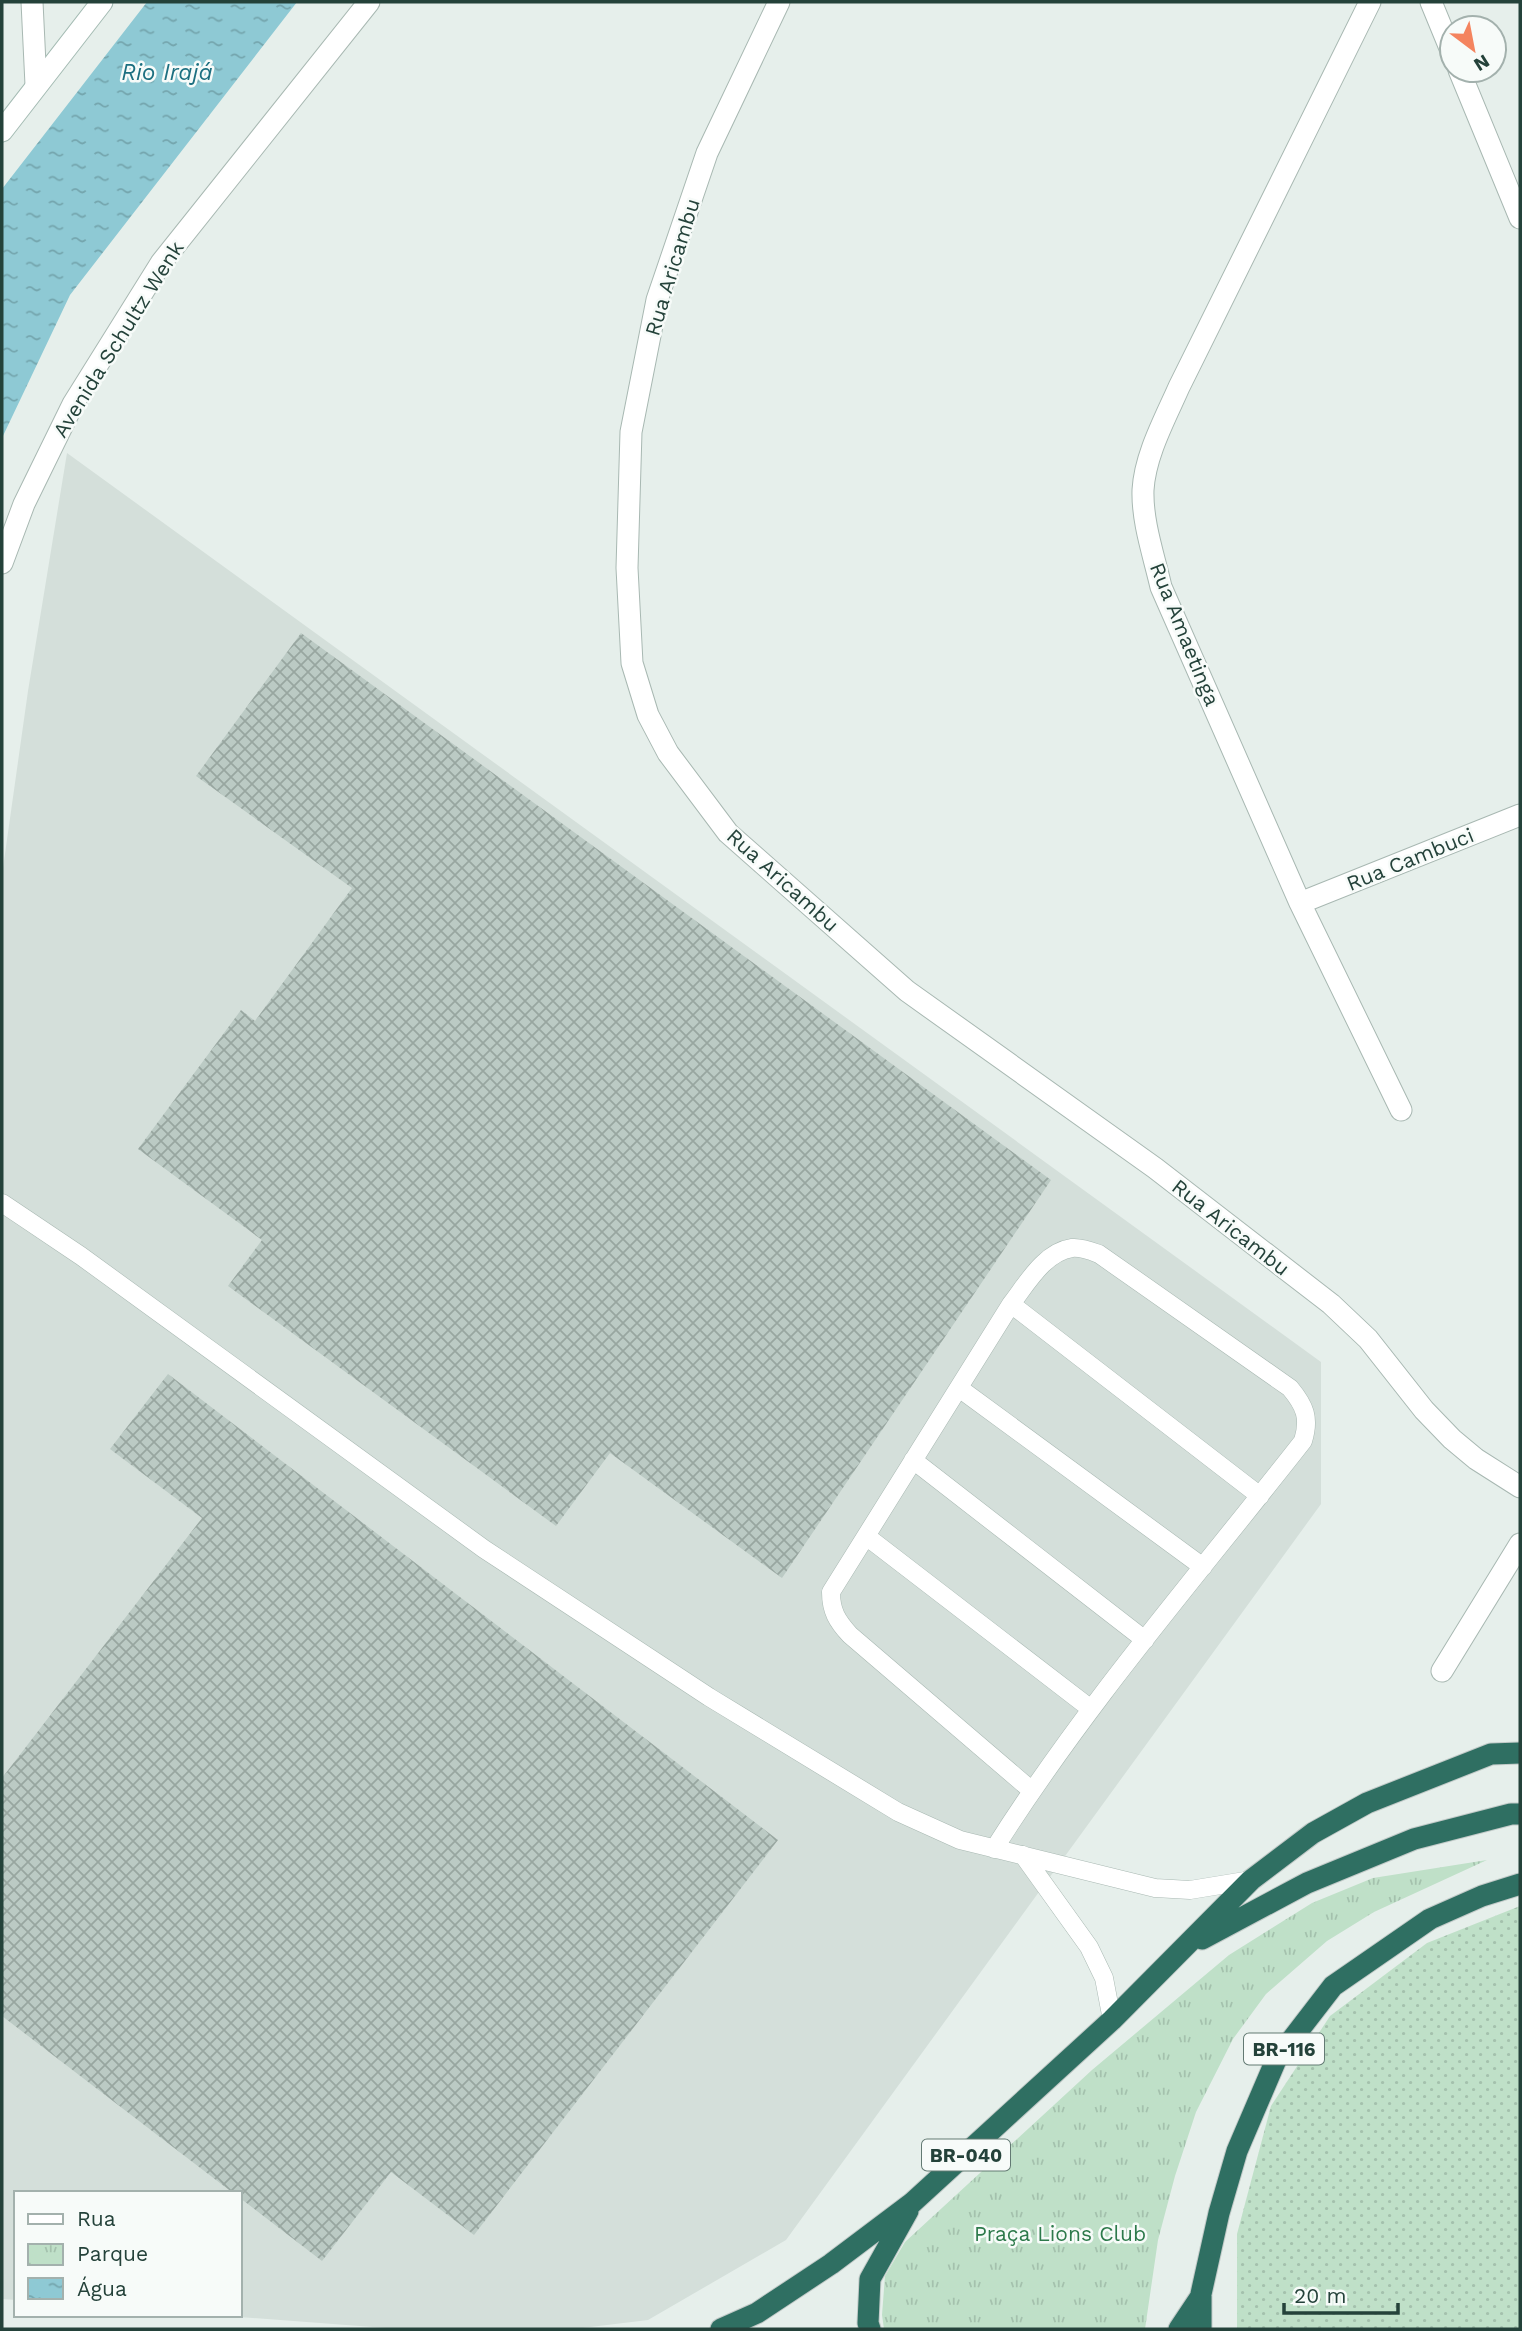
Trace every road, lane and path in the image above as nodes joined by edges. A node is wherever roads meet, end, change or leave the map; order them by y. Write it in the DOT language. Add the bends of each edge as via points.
graph roads {
  1 [pos="32,2"];
  2 [pos="102,2"];
  3 [pos="369,2"];
  4 [pos="779,2"];
  5 [pos="1370,2"];
  6 [pos="1431,2"];
  7 [pos="1438,19"];
  8 [pos="1465,84"];
  9 [pos="36,85"];
  10 [pos="2,131"];
  11 [pos="1520,218"];
  12 [pos="2,563"];
  13 [pos="1520,815"];
  14 [pos="1300,903"];
  15 [pos="1401,1110"];
  16 [pos="2,1203"];
  17 [pos="1011,1304"];
  18 [pos="958,1388"];
  19 [pos="913,1460"];
  20 [pos="1520,1487"];
  21 [pos="1260,1496"];
  22 [pos="866,1536"];
  23 [pos="1520,1544"];
  24 [pos="1203,1567"];
  25 [pos="1145,1640"];
  26 [pos="1442,1671"];
  27 [pos="1091,1709"];
  28 [pos="1520,1743"];
  29 [pos="1520,1753"];
  30 [pos="1491,1754"];
  31 [pos="1031,1790"];
  32 [pos="1520,1814"];
  33 [pos="994,1849"];
  34 [pos="1023,1855"];
  35 [pos="1251,1880"];
  36 [pos="1520,1884"];
  37 [pos="1185,1948"];
  38 [pos="1112,2020"];
  39 [pos="912,2203"];
  40 [pos="1202,2294"];
  41 [pos="721,2329"];
  42 [pos="870,2329"];
  43 [pos="1180,2329"];
  44 [pos="1201,2329"];
  1 -- 9 [label="street"];
  2 -- 9 [label="street"];
  3 -- 12 [label="street, Avenida Schultz Wenk" via="161,264 73,404 24,504"];
  4 -- 20 [label="street, Rua Aricambu" via="707,153 657,300 631,432 627,568 632,663 653,724 668,753 728,833 907,991 1155,1168 1331,1304 1368,1339 1452,1439"];
  5 -- 14 [label="street, Rua Amaetinga" via="1179,387 1153,450 1143,490 1161,587"];
  6 -- 7 [label="street"];
  8 -- 11 [label="street"];
  9 -- 10 [label="street"];
  13 -- 14 [label="street, Rua Cambuci"];
  14 -- 15 [label="street, Rua Amaetinga"];
  16 -- 33 [label="lane" via="484,1549 709,1698 898,1812 960,1840"];
  17 -- 18 [label="lane"];
  17 -- 21 [label="lane"];
  17 -- 21 [label="lane" via="1056,1254 1071,1248 1099,1254 1290,1388 1306,1411 1303,1441"];
  18 -- 19 [label="lane"];
  18 -- 24 [label="lane"];
  19 -- 22 [label="lane"];
  19 -- 25 [label="lane"];
  21 -- 24 [label="lane"];
  22 -- 27 [label="lane"];
  22 -- 31 [label="lane" via="831,1592 831,1607 839,1623"];
  23 -- 26 [label="street"];
  24 -- 25 [label="lane"];
  25 -- 27 [label="lane"];
  27 -- 31 [label="lane"];
  28 -- 30 [label="street"];
  29 -- 30 [label="highway"];
  30 -- 35 [label="highway" via="1367,1803 1313,1833"];
  31 -- 33 [label="lane"];
  32 -- 37 [label="highway, BR-040" via="1402,1844 1307,1883"];
  33 -- 34 [label="lane"];
  34 -- 35 [label="lane" via="1155,1888 1190,1890"];
  34 -- 38 [label="lane" via="1089,1947 1104,1978"];
  35 -- 37 [label="highway"];
  36 -- 40 [label="highway, BR-116" via="1482,1895 1430,1919 1333,1986 1276,2060 1242,2139 1219,2213"];
  37 -- 38 [label="highway, BR-040"];
  38 -- 39 [label="highway, BR-040"];
  39 -- 41 [label="highway, BR-040" via="757,2313"];
  39 -- 42 [label="highway" via="870,2279"];
  40 -- 43 [label="highway"];
  40 -- 44 [label="highway, BR-116"];
}
